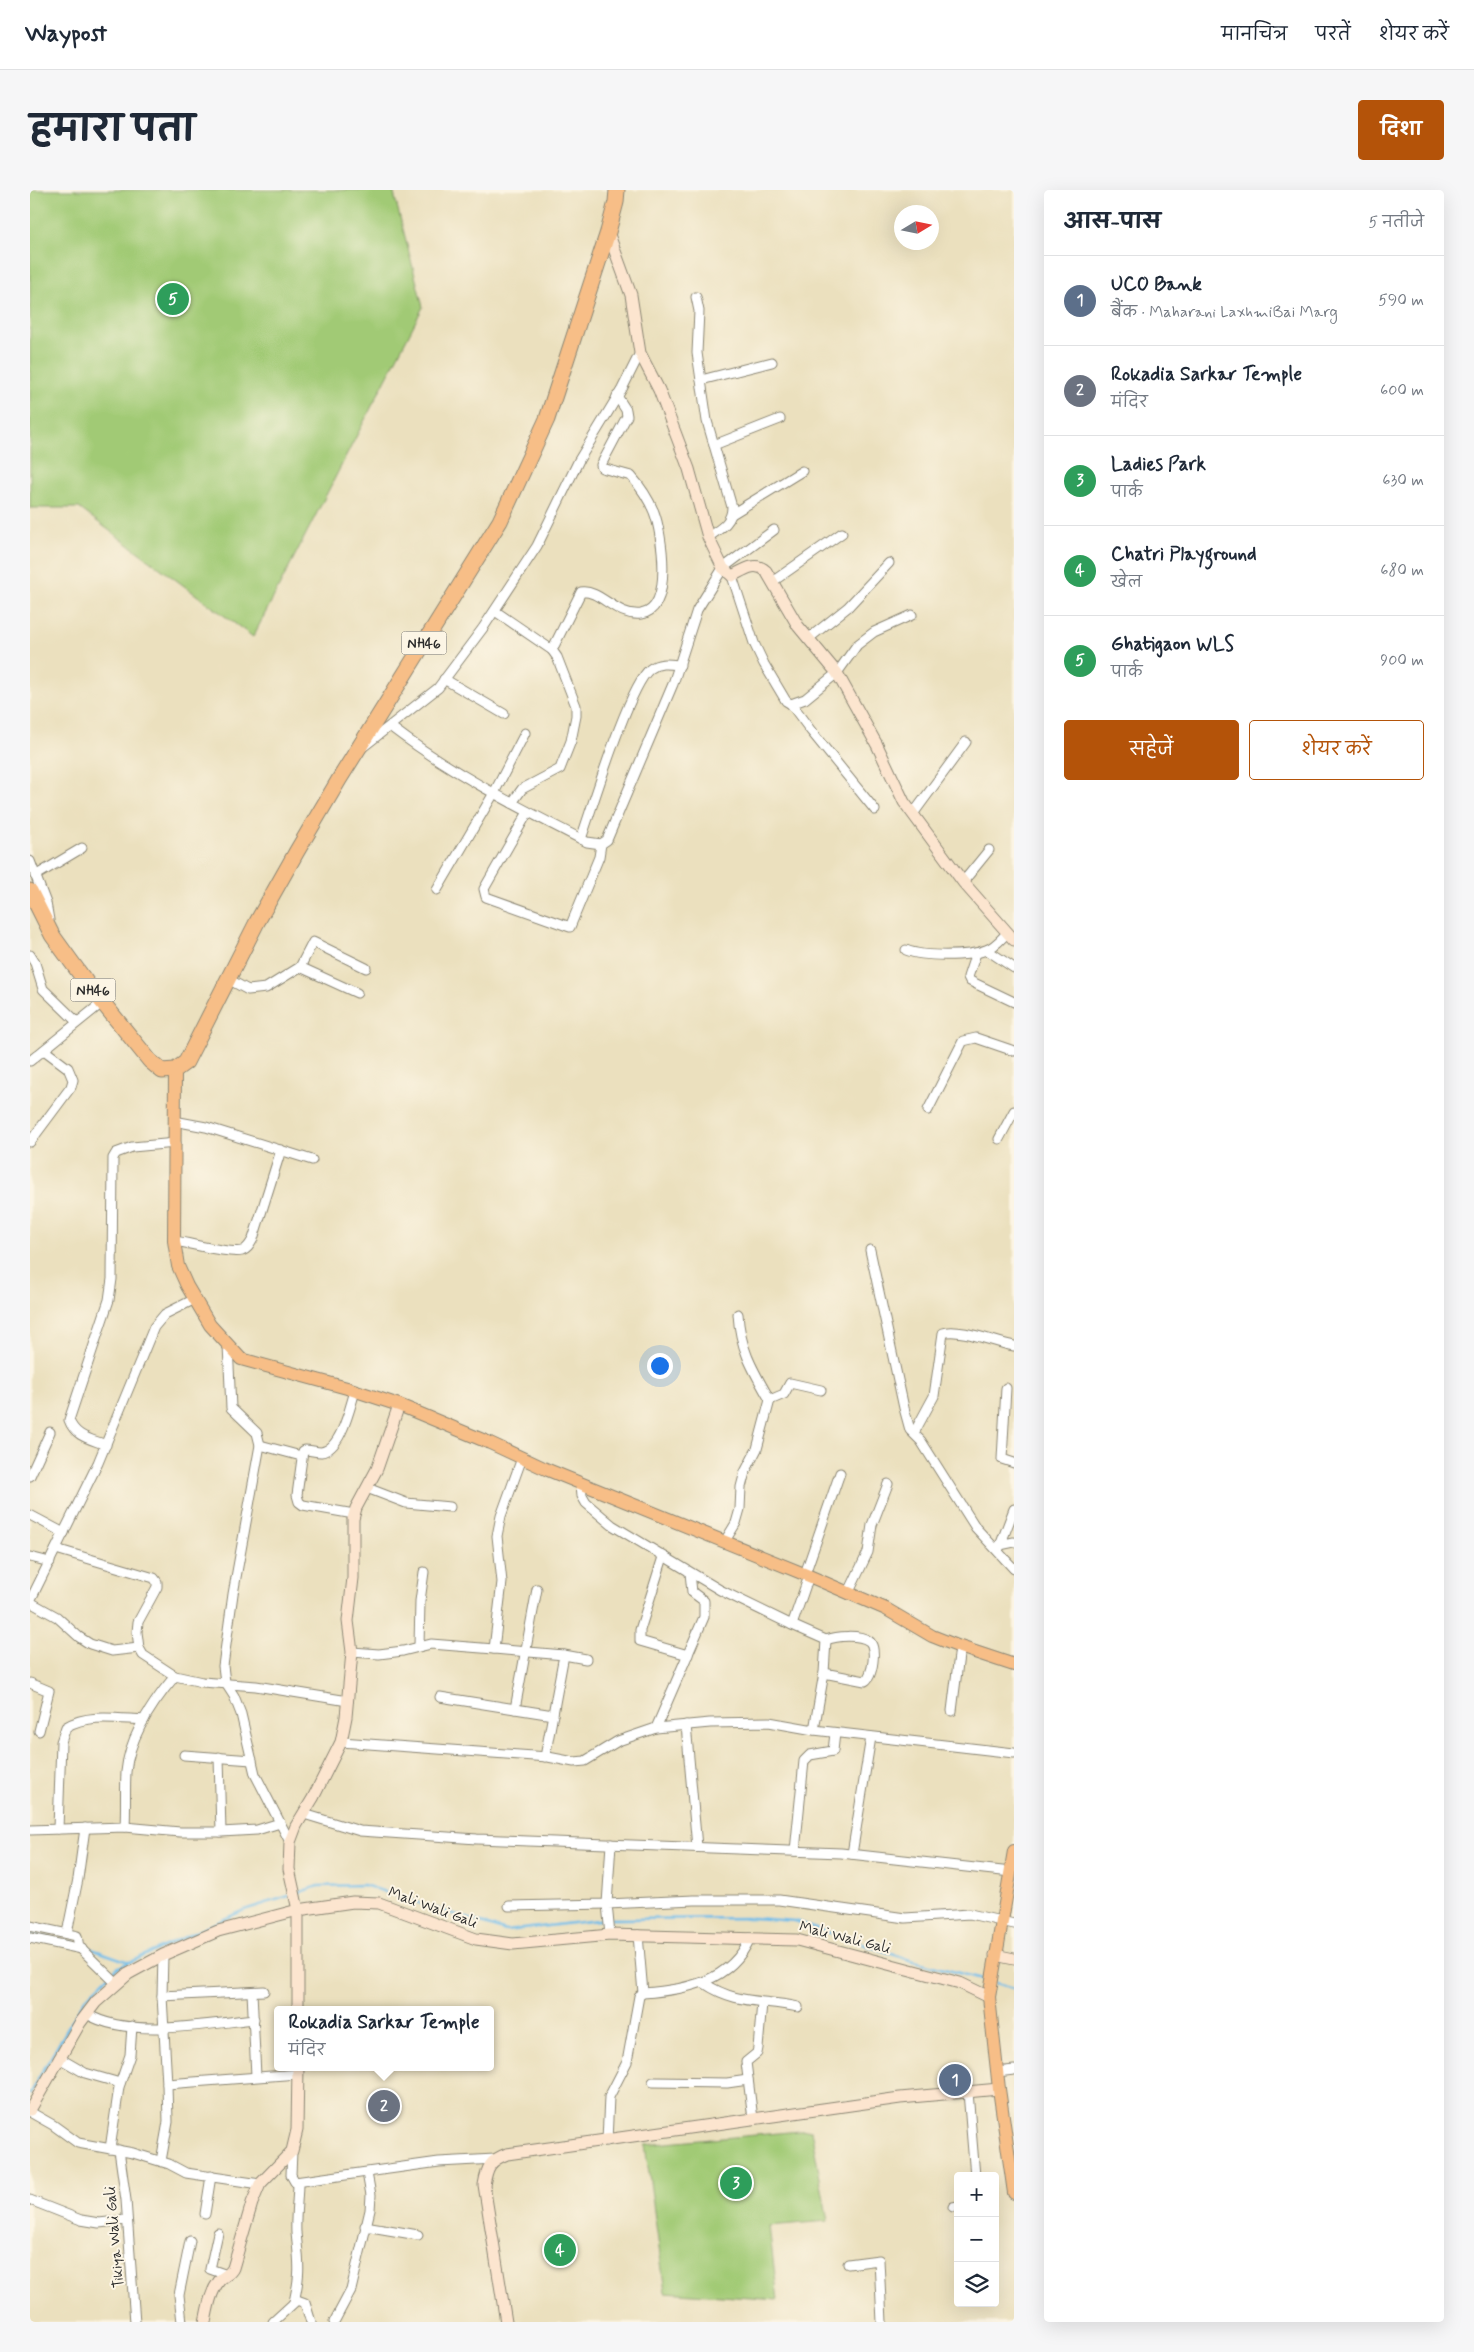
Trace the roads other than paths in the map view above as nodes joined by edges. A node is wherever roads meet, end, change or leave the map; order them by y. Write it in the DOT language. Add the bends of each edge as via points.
graph roads {
  1 [pos="617,190"];
  2 [pos="608,232"];
  3 [pos="696,297"];
  4 [pos="640,353"];
  5 [pos="772,362"];
  6 [pos="701,380"];
  7 [pos="617,396"];
  8 [pos="780,419"];
  9 [pos="714,445"];
  10 [pos="802,471"];
  11 [pos="732,514"];
  12 [pos="774,530"];
  13 [pos="842,534"];
  14 [pos="708,537"];
  15 [pos="889,563"];
  16 [pos="723,568"];
  17 [pos="732,576"];
  18 [pos="772,582"];
  19 [pos="494,610"];
  20 [pos="912,615"];
  21 [pos="808,639"];
  22 [pos="552,650"];
  23 [pos="680,665"];
  24 [pos="837,673"];
  25 [pos="444,679"];
  26 [pos="791,704"];
  27 [pos="504,714"];
  28 [pos="391,727"];
  29 [pos="525,733"];
  30 [pos="966,742"];
  31 [pos="356,752"];
  32 [pos="494,793"];
  33 [pos="512,803"];
  34 [pos="875,810"];
  35 [pos="528,812"];
  36 [pos="913,814"];
  37 [pos="582,839"];
  38 [pos="601,844"];
  39 [pos="82,848"];
  40 [pos="989,850"];
  41 [pos="30,861"];
  42 [pos="36,876"];
  43 [pos="963,882"];
  44 [pos="437,890"];
  45 [pos="30,891"];
  46 [pos="52,935"];
  47 [pos="1011,937"];
  48 [pos="906,950"];
  49 [pos="987,950"];
  50 [pos="976,953"];
  51 [pos="30,954"];
  52 [pos="300,968"];
  53 [pos="366,968"];
  54 [pos="1014,968"];
  55 [pos="228,979"];
  56 [pos="357,993"];
  57 [pos="103,1002"];
  58 [pos="1014,1002"];
  59 [pos="77,1022"];
  60 [pos="44,1050"];
  61 [pos="1014,1051"];
  62 [pos="30,1061"];
  63 [pos="175,1070"];
  64 [pos="928,1110"];
  65 [pos="1014,1111"];
  66 [pos="174,1121"];
  67 [pos="999,1139"];
  68 [pos="30,1142"];
  69 [pos="176,1143"];
  70 [pos="281,1150"];
  71 [pos="312,1160"];
  72 [pos="174,1241"];
  73 [pos="870,1250"];
  74 [pos="195,1299"];
  75 [pos="738,1314"];
  76 [pos="228,1344"];
  77 [pos="1014,1346"];
  78 [pos="1006,1388"];
  79 [pos="821,1390"];
  80 [pos="355,1391"];
  81 [pos="770,1400"];
  82 [pos="399,1405"];
  83 [pos="50,1432"];
  84 [pos="914,1433"];
  85 [pos="106,1445"];
  86 [pos="260,1445"];
  87 [pos="301,1456"];
  88 [pos="522,1458"];
  89 [pos="1014,1463"];
  90 [pos="840,1473"];
  91 [pos="30,1476"];
  92 [pos="581,1484"];
  93 [pos="888,1484"];
  94 [pos="367,1488"];
  95 [pos="450,1507"];
  96 [pos="1014,1509"];
  97 [pos="354,1514"];
  98 [pos="30,1516"];
  99 [pos="64,1533"];
  100 [pos="725,1541"];
  101 [pos="1014,1542"];
  102 [pos="999,1548"];
  103 [pos="56,1549"];
  104 [pos="30,1557"];
  105 [pos="662,1557"];
  106 [pos="50,1562"];
  107 [pos="1014,1569"];
  108 [pos="424,1572"];
  109 [pos="690,1573"];
  110 [pos="807,1575"];
  111 [pos="33,1588"];
  112 [pos="537,1589"];
  113 [pos="848,1594"];
  114 [pos="30,1601"];
  115 [pos="792,1626"];
  116 [pos="826,1640"];
  117 [pos="419,1646"];
  118 [pos="139,1648"];
  119 [pos="960,1648"];
  120 [pos="494,1649"];
  121 [pos="526,1650"];
  122 [pos="352,1652"];
  123 [pos="564,1655"];
  124 [pos="688,1655"];
  125 [pos="586,1658"];
  126 [pos="1014,1665"];
  127 [pos="824,1673"];
  128 [pos="175,1676"];
  129 [pos="225,1682"];
  130 [pos="30,1683"];
  131 [pos="440,1697"];
  132 [pos="348,1701"];
  133 [pos="515,1709"];
  134 [pos="952,1711"];
  135 [pos="552,1715"];
  136 [pos="144,1720"];
  137 [pos="686,1725"];
  138 [pos="656,1728"];
  139 [pos="814,1730"];
  140 [pos="39,1731"];
  141 [pos="835,1733"];
  142 [pos="871,1737"];
  143 [pos="341,1742"];
  144 [pos="1014,1753"];
  145 [pos="184,1755"];
  146 [pos="545,1757"];
  147 [pos="219,1758"];
  148 [pos="252,1760"];
  149 [pos="304,1814"];
  150 [pos="280,1823"];
  151 [pos="125,1827"];
  152 [pos="85,1828"];
  153 [pos="58,1829"];
  154 [pos="30,1830"];
  155 [pos="220,1832"];
  156 [pos="290,1842"];
  157 [pos="612,1844"];
  158 [pos="697,1847"];
  159 [pos="795,1851"];
  160 [pos="1014,1851"];
  161 [pos="852,1854"];
  162 [pos="1011,1872"];
  163 [pos="608,1904"];
  164 [pos="509,1906"];
  165 [pos="298,1910"];
  166 [pos="1008,1923"];
  167 [pos="30,1926"];
  168 [pos="609,1929"];
  169 [pos="67,1933"];
  170 [pos="638,1935"];
  171 [pos="30,1938"];
  172 [pos="750,1938"];
  173 [pos="80,1945"];
  174 [pos="162,1955"];
  175 [pos="1014,1958"];
  176 [pos="994,1961"];
  177 [pos="113,1980"];
  178 [pos="704,1983"];
  179 [pos="264,1991"];
  180 [pos="252,1992"];
  181 [pos="990,1992"];
  182 [pos="642,1993"];
  183 [pos="162,1996"];
  184 [pos="762,2003"];
  185 [pos="298,2006"];
  186 [pos="798,2007"];
  187 [pos="87,2014"];
  188 [pos="254,2020"];
  189 [pos="132,2026"];
  190 [pos="164,2028"];
  191 [pos="59,2058"];
  192 [pos="1014,2070"];
  193 [pos="298,2071"];
  194 [pos="997,2072"];
  195 [pos="256,2076"];
  196 [pos="748,2080"];
  197 [pos="653,2082"];
  198 [pos="120,2083"];
  199 [pos="167,2084"];
  200 [pos="999,2088"];
  201 [pos="968,2092"];
  202 [pos="30,2111"];
  203 [pos="753,2119"];
  204 [pos="607,2141"];
  205 [pos="114,2149"];
  206 [pos="292,2151"];
  207 [pos="495,2159"];
  208 [pos="161,2162"];
  209 [pos="1012,2170"];
  210 [pos="975,2172"];
  211 [pos="367,2173"];
  212 [pos="210,2176"];
  213 [pos="298,2182"];
  214 [pos="260,2184"];
  215 [pos="1014,2191"];
  216 [pos="30,2200"];
  217 [pos="205,2214"];
  218 [pos="127,2220"];
  219 [pos="365,2226"];
  220 [pos="218,2233"];
  221 [pos="418,2235"];
  222 [pos="190,2241"];
  223 [pos="848,2264"];
  224 [pos="227,2275"];
  225 [pos="294,2302"];
  226 [pos="135,2322"];
  227 [pos="182,2322"];
  228 [pos="205,2322"];
  229 [pos="273,2322"];
  230 [pos="311,2322"];
  231 [pos="334,2322"];
  232 [pos="506,2322"];
  233 [pos="882,2322"];
  1 -- 2 [label="highway, NH46"];
  2 -- 4 [label="street" via="631,296"];
  2 -- 31 [label="highway, NH46" via="547,419 500,522"];
  3 -- 6 [label="street"];
  4 -- 7 [label="street"];
  4 -- 14 [label="street" via="659,390"];
  5 -- 6 [label="street"];
  6 -- 9 [label="street" via="706,421"];
  7 -- 19 [label="street" via="579,460 537,546"];
  7 -- 22 [label="street" via="627,416 601,465 631,476 654,512 664,558 658,598 653,607 640,614 626,613 590,592 581,592"];
  8 -- 9 [label="street"];
  9 -- 11 [label="street"];
  10 -- 11 [label="street"];
  11 -- 14 [label="street" via="726,524"];
  12 -- 16 [label="street"];
  13 -- 18 [label="street"];
  14 -- 16 [label="street"];
  15 -- 21 [label="street" via="848,607"];
  16 -- 17 [label="street"];
  16 -- 23 [label="street" via="697,610"];
  17 -- 18 [label="street" via="756,565 766,571"];
  17 -- 26 [label="street" via="754,643 786,701"];
  18 -- 21 [label="street"];
  19 -- 22 [label="street"];
  19 -- 25 [label="street"];
  20 -- 24 [label="street" via="874,632 858,645"];
  21 -- 24 [label="street"];
  22 -- 33 [label="street" via="558,657 576,706 571,742 560,769 522,790"];
  23 -- 37 [label="street" via="661,664 650,669 640,680"];
  23 -- 38 [label="street" via="607,840"];
  24 -- 26 [label="street" via="805,699"];
  24 -- 36 [label="street"];
  25 -- 27 [label="street"];
  25 -- 28 [label="street" via="438,688"];
  26 -- 34 [label="street"];
  28 -- 31 [label="street"];
  28 -- 32 [label="street"];
  29 -- 32 [label="street"];
  30 -- 36 [label="street"];
  31 -- 55 [label="highway, NH46" via="257,922"];
  32 -- 33 [label="street"];
  32 -- 44 [label="street"];
  33 -- 35 [label="street"];
  35 -- 37 [label="street"];
  35 -- 38 [label="street" via="484,889 486,897 570,927 599,858"];
  36 -- 43 [label="street"];
  37 -- 38 [label="street"];
  39 -- 42 [label="street"];
  40 -- 43 [label="street"];
  41 -- 42 [label="street"];
  42 -- 46 [label="street" via="46,903"];
  43 -- 47 [label="street"];
  45 -- 46 [label="highway, NH46"];
  46 -- 57 [label="highway, NH46"];
  47 -- 49 [label="street"];
  48 -- 50 [label="street" via="926,955"];
  49 -- 50 [label="street"];
  49 -- 54 [label="street"];
  50 -- 58 [label="street" via="968,977 970,981"];
  51 -- 59 [label="street" via="43,989"];
  52 -- 53 [label="street" via="313,942"];
  52 -- 55 [label="street" via="266,988 256,990 248,990"];
  52 -- 56 [label="street"];
  55 -- 63 [label="highway, NH46" via="186,1062"];
  57 -- 59 [label="street"];
  57 -- 63 [label="highway, NH46" via="150,1061 162,1071"];
  59 -- 60 [label="street"];
  60 -- 62 [label="street"];
  60 -- 68 [label="street" via="68,1068 73,1080"];
  61 -- 64 [label="street" via="976,1038 963,1040"];
  63 -- 66 [label="main road"];
  65 -- 67 [label="street"];
  66 -- 69 [label="main road"];
  66 -- 70 [label="street" via="206,1127"];
  69 -- 72 [label="main road"];
  69 -- 85 [label="street" via="132,1147 116,1152 113,1158 109,1300 69,1420 79,1435"];
  70 -- 71 [label="street"];
  70 -- 72 [label="street" via="248,1248 232,1251"];
  72 -- 74 [label="main road" via="178,1266"];
  73 -- 84 [label="street" via="904,1408 910,1430"];
  74 -- 76 [label="main road" via="210,1325"];
  74 -- 85 [label="street" via="166,1314 154,1326"];
  75 -- 81 [label="street" via="739,1337"];
  76 -- 80 [label="main road" via="241,1359"];
  76 -- 86 [label="street" via="231,1408 257,1433"];
  77 -- 84 [label="street" via="947,1331 943,1333 934,1396"];
  78 -- 89 [label="street" via="1002,1459"];
  79 -- 81 [label="street" via="790,1382 784,1394"];
  80 -- 82 [label="main road"];
  80 -- 87 [label="street" via="343,1428 331,1447 320,1452 305,1450"];
  81 -- 100 [label="street" via="757,1449 745,1472 736,1523"];
  82 -- 88 [label="main road"];
  82 -- 94 [label="street"];
  83 -- 91 [label="street"];
  84 -- 102 [label="street" via="976,1528"];
  85 -- 99 [label="street"];
  86 -- 87 [label="street"];
  86 -- 129 [label="street" via="233,1594 223,1666"];
  87 -- 97 [label="street" via="299,1502"];
  88 -- 92 [label="main road"];
  88 -- 120 [label="street" via="497,1536 502,1582"];
  90 -- 110 [label="street"];
  92 -- 100 [label="main road"];
  92 -- 105 [label="street" via="582,1496 590,1508"];
  93 -- 113 [label="street" via="872,1525 868,1552"];
  94 -- 95 [label="street" via="406,1503"];
  94 -- 97 [label="street"];
  96 -- 102 [label="street"];
  97 -- 122 [label="street" via="353,1578 348,1621"];
  98 -- 99 [label="street"];
  99 -- 103 [label="street"];
  100 -- 110 [label="main road"];
  101 -- 102 [label="street"];
  102 -- 107 [label="street"];
  103 -- 106 [label="street"];
  103 -- 118 [label="street" via="148,1576 157,1582 138,1622"];
  104 -- 106 [label="street"];
  105 -- 109 [label="street"];
  105 -- 124 [label="street" via="640,1640"];
  106 -- 111 [label="street"];
  108 -- 117 [label="street"];
  109 -- 115 [label="street"];
  109 -- 124 [label="street" via="692,1592 701,1597 705,1606"];
  110 -- 113 [label="main road"];
  110 -- 115 [label="street"];
  111 -- 114 [label="street"];
  112 -- 121 [label="street"];
  113 -- 119 [label="main road" via="886,1609"];
  114 -- 118 [label="street" via="57,1617 90,1644 112,1651"];
  115 -- 116 [label="street"];
  116 -- 127 [label="street"];
  116 -- 127 [label="street" via="840,1636 867,1640 873,1647 872,1670 870,1678 865,1681"];
  117 -- 120 [label="street"];
  117 -- 122 [label="street" via="412,1650 379,1654"];
  118 -- 128 [label="street" via="143,1655"];
  119 -- 126 [label="main road"];
  119 -- 134 [label="street"];
  120 -- 121 [label="street"];
  121 -- 123 [label="street"];
  121 -- 133 [label="street"];
  122 -- 132 [label="street"];
  123 -- 125 [label="street"];
  123 -- 135 [label="street"];
  124 -- 138 [label="street"];
  127 -- 139 [label="street"];
  128 -- 129 [label="street" via="202,1682"];
  128 -- 136 [label="street"];
  129 -- 132 [label="street"];
  129 -- 148 [label="street" via="241,1714"];
  130 -- 140 [label="street" via="49,1691 50,1695"];
  131 -- 133 [label="street"];
  132 -- 143 [label="street"];
  133 -- 135 [label="street"];
  135 -- 146 [label="street"];
  136 -- 151 [label="street" via="126,1771"];
  136 -- 153 [label="street" via="96,1718 80,1720 66,1727 61,1742"];
  137 -- 138 [label="street"];
  137 -- 139 [label="street" via="769,1722"];
  137 -- 158 [label="street"];
  138 -- 146 [label="street" via="618,1741 584,1761"];
  139 -- 141 [label="street"];
  141 -- 142 [label="street"];
  141 -- 159 [label="street" via="833,1751 810,1755 804,1761"];
  142 -- 144 [label="street"];
  142 -- 161 [label="street"];
  143 -- 146 [label="street"];
  143 -- 149 [label="street"];
  145 -- 147 [label="street"];
  147 -- 148 [label="street"];
  147 -- 155 [label="street"];
  148 -- 150 [label="street" via="255,1774"];
  149 -- 156 [label="street"];
  149 -- 157 [label="street" via="360,1832"];
  150 -- 155 [label="street" via="257,1830"];
  150 -- 156 [label="street"];
  151 -- 152 [label="street"];
  151 -- 155 [label="street"];
  152 -- 153 [label="street"];
  152 -- 169 [label="street"];
  153 -- 154 [label="street"];
  156 -- 165 [label="street" via="290,1869"];
  157 -- 158 [label="street"];
  157 -- 163 [label="street"];
  158 -- 159 [label="street"];
  159 -- 161 [label="street"];
  160 -- 162 [label="main road"];
  161 -- 162 [label="street"];
  162 -- 166 [label="main road"];
  163 -- 164 [label="street"];
  163 -- 166 [label="street" via="780,1900 905,1918 970,1914"];
  163 -- 168 [label="street"];
  165 -- 168 [label="street, Mali Wali Gali" via="353,1902 379,1903 476,1939 513,1944"];
  165 -- 174 [label="street, Mali Wali Gali" via="218,1931"];
  165 -- 185 [label="street"];
  166 -- 176 [label="main road"];
  167 -- 169 [label="street"];
  168 -- 170 [label="street, Mali Wali Gali"];
  169 -- 173 [label="street" via="74,1934"];
  170 -- 172 [label="street, Mali Wali Gali"];
  170 -- 182 [label="street"];
  171 -- 173 [label="street"];
  172 -- 178 [label="street" via="742,1954"];
  172 -- 181 [label="street, Mali Wali Gali" via="783,1938 814,1943"];
  173 -- 177 [label="street"];
  174 -- 177 [label="street, Mali Wali Gali"];
  174 -- 183 [label="street"];
  175 -- 176 [label="street"];
  176 -- 181 [label="main road"];
  177 -- 187 [label="street, Mali Wali Gali"];
  178 -- 182 [label="street" via="681,1990"];
  178 -- 184 [label="street" via="724,1995"];
  179 -- 180 [label="street"];
  180 -- 183 [label="street"];
  180 -- 188 [label="street"];
  181 -- 194 [label="main road"];
  182 -- 204 [label="street" via="637,2001 627,2062 609,2097"];
  183 -- 190 [label="street"];
  184 -- 186 [label="street"];
  184 -- 196 [label="street" via="757,2052 746,2062"];
  187 -- 189 [label="street" via="110,2024"];
  187 -- 191 [label="street, Mali Wali Gali"];
  188 -- 190 [label="street"];
  188 -- 195 [label="street"];
  189 -- 190 [label="street"];
  189 -- 198 [label="street, Tikiya Wali Gali" via="130,2055"];
  190 -- 199 [label="street"];
  191 -- 198 [label="street" via="85,2073"];
  191 -- 202 [label="street, Mali Wali Gali"];
  192 -- 194 [label="street"];
  193 -- 195 [label="street"];
  193 -- 206 [label="street" via="297,2130"];
  194 -- 200 [label="main road"];
  195 -- 199 [label="street"];
  196 -- 197 [label="street"];
  196 -- 203 [label="street"];
  198 -- 205 [label="street, Tikiya Wali Gali"];
  199 -- 208 [label="street" via="168,2122"];
  200 -- 201 [label="street"];
  200 -- 209 [label="main road"];
  201 -- 203 [label="street" via="900,2098"];
  201 -- 210 [label="street"];
  202 -- 205 [label="street" via="78,2143"];
  203 -- 204 [label="street"];
  204 -- 207 [label="street" via="507,2154"];
  205 -- 208 [label="street"];
  205 -- 218 [label="street, Tikiya Wali Gali"];
  206 -- 213 [label="street" via="291,2175"];
  206 -- 214 [label="street"];
  207 -- 211 [label="street" via="438,2162"];
  207 -- 232 [label="street" via="484,2185"];
  208 -- 212 [label="street" via="186,2173"];
  209 -- 215 [label="main road"];
  211 -- 213 [label="street"];
  211 -- 219 [label="street" via="371,2195"];
  212 -- 214 [label="street"];
  212 -- 217 [label="street"];
  213 -- 225 [label="street" via="296,2234 300,2279"];
  214 -- 224 [label="street" via="233,2268"];
  216 -- 218 [label="street" via="81,2220 99,2223"];
  218 -- 226 [label="street, Tikiya Wali Gali"];
  219 -- 221 [label="street"];
  219 -- 231 [label="street" via="351,2290"];
  220 -- 224 [label="street" via="210,2269"];
  222 -- 227 [label="street" via="178,2295"];
  223 -- 233 [label="street" via="879,2260"];
  224 -- 228 [label="street" via="216,2287 207,2307"];
  225 -- 229 [label="street"];
  225 -- 230 [label="street" via="304,2303"];
}
